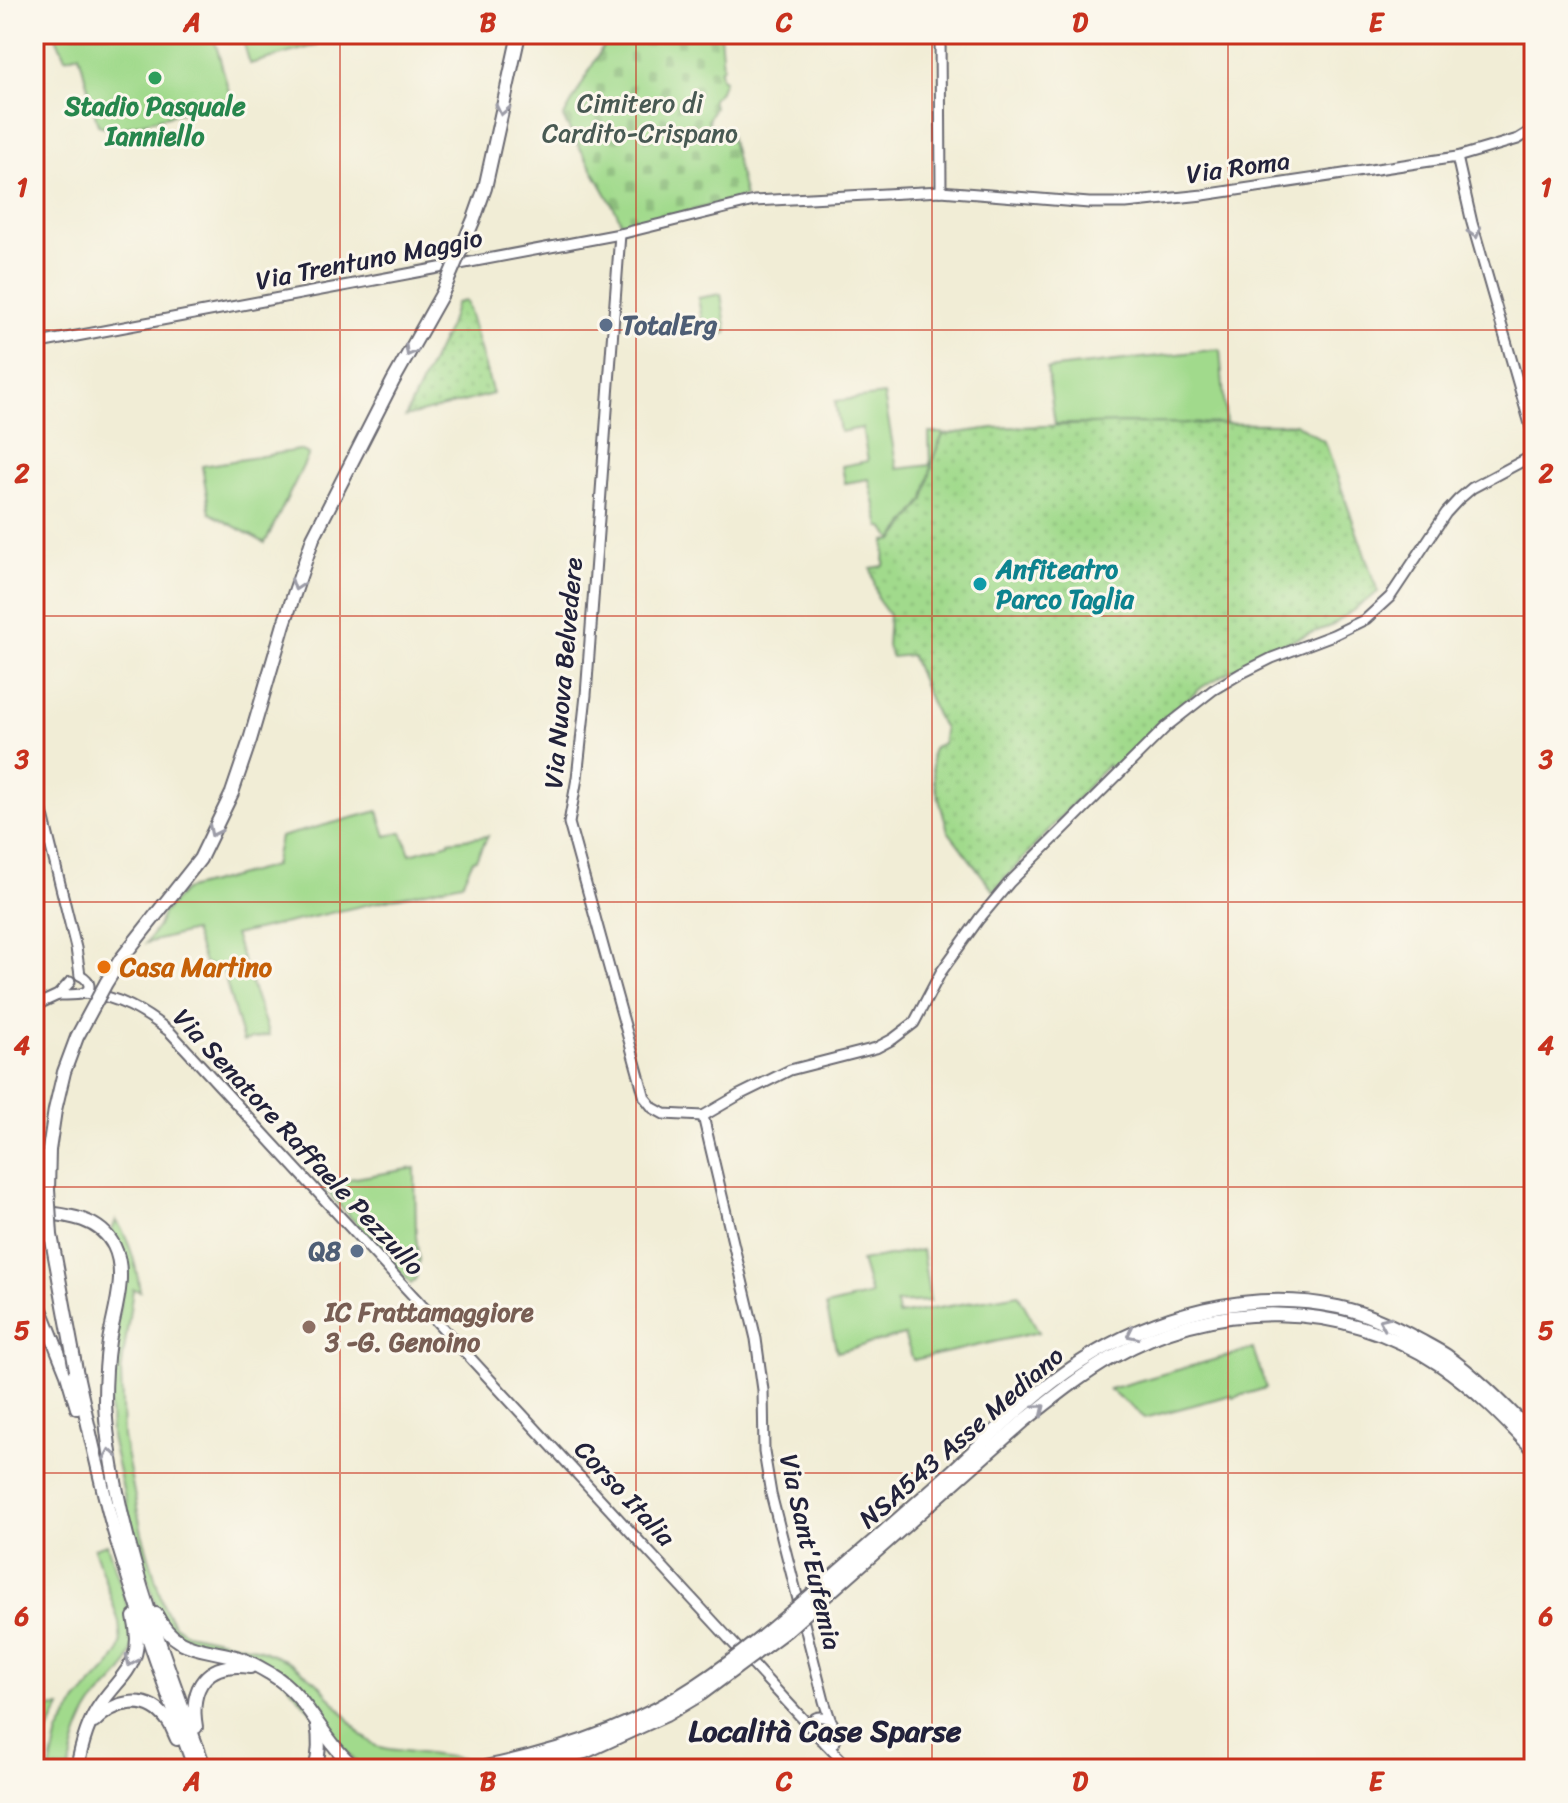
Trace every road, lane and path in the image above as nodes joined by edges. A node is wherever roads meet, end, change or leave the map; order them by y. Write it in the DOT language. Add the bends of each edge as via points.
graph roads {
  1 [pos="519,34"];
  2 [pos="940,34"];
  3 [pos="1534,129"];
  4 [pos="1457,157"];
  5 [pos="941,191"];
  6 [pos="711,212"];
  7 [pos="620,234"];
  8 [pos="34,344"];
  9 [pos="1534,438"];
  10 [pos="1534,455"];
  11 [pos="34,779"];
  12 [pos="84,978"];
  13 [pos="70,982"];
  14 [pos="80,994"];
  15 [pos="58,995"];
  16 [pos="103,995"];
  17 [pos="34,1006"];
  18 [pos="703,1116"];
  19 [pos="37,1211"];
  20 [pos="34,1237"];
  21 [pos="34,1292"];
  22 [pos="418,1301"];
  23 [pos="1534,1436"];
  24 [pos="1534,1450"];
  25 [pos="102,1484"];
  26 [pos="120,1531"];
  27 [pos="139,1579"];
  28 [pos="260,1668"];
  29 [pos="824,1701"];
  30 [pos="800,1715"];
  31 [pos="816,1718"];
  32 [pos="316,1721"];
  33 [pos="832,1722"];
  34 [pos="88,1728"];
  35 [pos="814,1731"];
  36 [pos="836,1737"];
  37 [pos="825,1743"];
  38 [pos="201,1768"];
  39 [pos="849,1768"];
  40 [pos="77,1769"];
  41 [pos="315,1769"];
  42 [pos="357,1769"];
  43 [pos="475,1769"];
  44 [pos="522,1769"];
  1 -- 25 [label="highway, one-way, bridge" via="474,219 442,294 313,538 232,793 200,859 113,971 64,1072 49,1150 51,1235"];
  2 -- 5 [label="street"];
  3 -- 4 [label="street, Via Roma"];
  4 -- 5 [label="street, Via Roma" via="1126,203"];
  4 -- 9 [label="street, one-way"];
  5 -- 6 [label="street, Via Roma" via="754,201"];
  6 -- 7 [label="street, Via Trentuno Maggio"];
  7 -- 8 [label="street, Via Trentuno Maggio"];
  7 -- 18 [label="street, Via Nuova Belvedere" via="586,695 569,823 645,1098 664,1114"];
  10 -- 18 [label="street" via="1458,500 1390,597 1366,619 1240,674 1167,726 1009,883 941,972 914,1023 863,1052 790,1070"];
  11 -- 12 [label="street"];
  12 -- 13 [label="street"];
  12 -- 14 [label="street" via="88,988"];
  12 -- 16 [label="street, Via Senatore Raffaele Pezzullo"];
  13 -- 14 [label="street"];
  13 -- 15 [label="street"];
  14 -- 15 [label="street, Via Senatore Raffaele Pezzullo"];
  14 -- 16 [label="street, Via Senatore Raffaele Pezzullo"];
  15 -- 17 [label="street"];
  16 -- 22 [label="street, Via Senatore Raffaele Pezzullo" via="170,1032"];
  18 -- 29 [label="street, Via Sant'Eufemia" via="756,1339 771,1494"];
  19 -- 20 [label="street" via="43,1220"];
  26 -- 19 [label="highway, one-way" via="105,1403 118,1257 105,1234 90,1223"];
  21 -- 25 [label="highway"];
  22 -- 30 [label="street, Corso Italia"];
  23 -- 43 [label="highway, NSA543 Asse Mediano, one-way, bridge" via="1446,1355 1371,1317 1298,1302 1185,1313 1147,1326 1061,1376 761,1639 695,1686 582,1742"];
  44 -- 24 [label="highway, NSA543 Asse Mediano, one-way, bridge" via="585,1752 701,1694 787,1630 1060,1392 1115,1356 1175,1329 1254,1314 1353,1324 1439,1364 1474,1390"];
  25 -- 26 [label="highway"];
  26 -- 27 [label="highway"];
  26 -- 34 [label="highway, one-way" via="120,1566 136,1627 136,1655"];
  26 -- 38 [label="highway" via="143,1625"];
  27 -- 28 [label="highway" via="171,1637"];
  27 -- 38 [label="highway"];
  28 -- 32 [label="highway" via="288,1687"];
  28 -- 38 [label="highway" via="229,1666 201,1682 193,1711"];
  29 -- 31 [label="street"];
  29 -- 33 [label="street, Via Sant'Eufemia"];
  30 -- 31 [label="street"];
  30 -- 35 [label="street, Corso Italia"];
  31 -- 33 [label="street" via="826,1716"];
  31 -- 35 [label="street"];
  32 -- 41 [label="highway" via="320,1739"];
  32 -- 42 [label="highway"];
  33 -- 36 [label="street, Corso Italia"];
  34 -- 38 [label="highway" via="116,1705 143,1704 168,1721 183,1751"];
  34 -- 40 [label="highway"];
  35 -- 37 [label="street, Corso Italia"];
  36 -- 37 [label="street" via="833,1744"];
  36 -- 39 [label="street, Corso Italia"];
  37 -- 39 [label="street, Corso Italia"];
}
